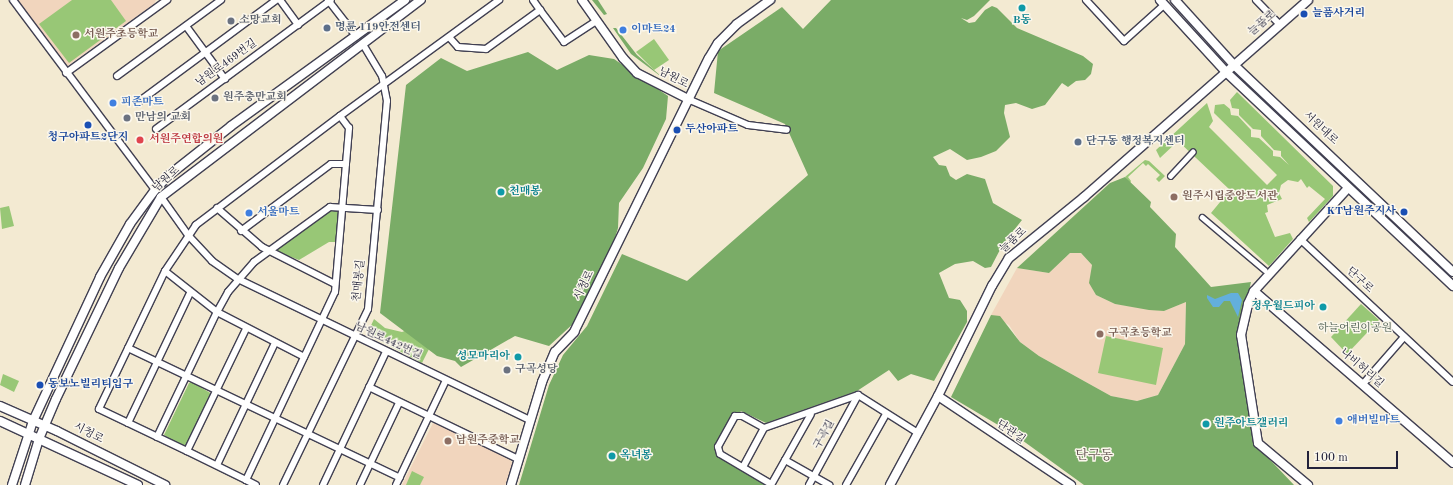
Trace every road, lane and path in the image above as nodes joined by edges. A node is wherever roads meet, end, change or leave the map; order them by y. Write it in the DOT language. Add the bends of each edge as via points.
graph roads {
  1 [pos="13,0"];
  2 [pos="166,0"];
  3 [pos="221,0"];
  4 [pos="276,0"];
  5 [pos="280,0"];
  6 [pos="329,0"];
  7 [pos="405,0"];
  8 [pos="421,0"];
  9 [pos="498,0"];
  10 [pos="533,0"];
  11 [pos="582,0"];
  12 [pos="770,0"];
  13 [pos="1086,0"];
  14 [pos="1174,0"];
  15 [pos="1256,0"];
  16 [pos="1308,0"];
  17 [pos="1162,3"];
  18 [pos="540,10"];
  19 [pos="596,21"];
  20 [pos="1279,24"];
  21 [pos="298,25"];
  22 [pos="186,26"];
  23 [pos="356,36"];
  24 [pos="449,37"];
  25 [pos="364,46"];
  26 [pos="206,52"];
  27 [pos="1234,65"];
  28 [pos="66,72"];
  29 [pos="1226,72"];
  30 [pos="117,76"];
  31 [pos="225,79"];
  32 [pos="384,85"];
  33 [pos="690,100"];
  34 [pos="137,103"];
  35 [pos="340,116"];
  36 [pos="156,129"];
  37 [pos="787,130"];
  38 [pos="1192,152"];
  39 [pos="346,164"];
  40 [pos="1170,176"];
  41 [pos="1348,188"];
  42 [pos="155,190"];
  43 [pos="161,198"];
  44 [pos="217,208"];
  45 [pos="342,208"];
  46 [pos="378,210"];
  47 [pos="1202,217"];
  48 [pos="241,231"];
  49 [pos="188,235"];
  50 [pos="1300,239"];
  51 [pos="268,251"];
  52 [pos="1265,270"];
  53 [pos="165,271"];
  54 [pos="1453,272"];
  55 [pos="238,279"];
  56 [pos="335,284"];
  57 [pos="1453,286"];
  58 [pos="1254,291"];
  59 [pos="190,293"];
  60 [pos="217,312"];
  61 [pos="322,322"];
  62 [pos="246,329"];
  63 [pos="354,337"];
  64 [pos="1404,337"];
  65 [pos="275,343"];
  66 [pos="128,348"];
  67 [pos="386,352"];
  68 [pos="304,357"];
  69 [pos="157,362"];
  70 [pos="187,377"];
  71 [pos="446,380"];
  72 [pos="1453,382"];
  73 [pos="1363,384"];
  74 [pos="370,387"];
  75 [pos="216,390"];
  76 [pos="858,395"];
  77 [pos="938,396"];
  78 [pos="399,402"];
  79 [pos="246,404"];
  80 [pos="0,406"];
  81 [pos="811,414"];
  82 [pos="886,414"];
  83 [pos="428,416"];
  84 [pos="275,418"];
  85 [pos="530,420"];
  86 [pos="33,421"];
  87 [pos="0,422"];
  88 [pos="128,423"];
  89 [pos="44,426"];
  90 [pos="764,428"];
  91 [pos="918,433"];
  92 [pos="28,434"];
  93 [pos="308,434"];
  94 [pos="39,438"];
  95 [pos="157,438"];
  96 [pos="341,449"];
  97 [pos="187,451"];
  98 [pos="518,459"];
  99 [pos="785,460"];
  100 [pos="370,463"];
  101 [pos="1453,463"];
  102 [pos="217,466"];
  103 [pos="743,467"];
  104 [pos="814,476"];
  105 [pos="400,478"];
  106 [pos="246,480"];
  107 [pos="12,485"];
  108 [pos="25,485"];
  109 [pos="138,485"];
  110 [pos="165,485"];
  111 [pos="256,485"];
  112 [pos="283,485"];
  113 [pos="323,485"];
  114 [pos="360,485"];
  115 [pos="396,485"];
  116 [pos="511,485"];
  117 [pos="771,485"];
  118 [pos="809,485"];
  119 [pos="829,485"];
  120 [pos="846,485"];
  121 [pos="890,485"];
  122 [pos="1071,485"];
  123 [pos="1308,485"];
  1 -- 28 [label="street, 남원로"];
  2 -- 28 [label="street"];
  3 -- 22 [label="street"];
  4 -- 26 [label="street, 남원로469번길"];
  5 -- 21 [label="street"];
  6 -- 21 [label="street, 남원로469번길"];
  6 -- 23 [label="street, 남원로469번길"];
  7 -- 23 [label="street, 남원로"];
  8 -- 25 [label="street, 남원로"];
  9 -- 24 [label="street"];
  10 -- 18 [label="street"];
  11 -- 19 [label="street, 남원로"];
  12 -- 33 [label="street" via="737,24 718,43"];
  13 -- 17 [label="street" via="1124,41"];
  14 -- 27 [label="street, 서원대로"];
  15 -- 20 [label="street"];
  16 -- 20 [label="street, 늘품로"];
  17 -- 29 [label="street, 서원대로"];
  18 -- 19 [label="street" via="564,42"];
  18 -- 24 [label="street" via="486,49 458,47"];
  19 -- 33 [label="street, 남원로" via="623,58 638,73"];
  20 -- 27 [label="street, 늘품로"];
  21 -- 31 [label="street, 남원로469번길"];
  22 -- 26 [label="street"];
  22 -- 30 [label="street"];
  23 -- 25 [label="street, 남원로469번길"];
  23 -- 42 [label="street, 남원로" via="231,126 168,176"];
  24 -- 32 [label="street"];
  25 -- 32 [label="street, 천매봉길" via="382,76"];
  25 -- 43 [label="street, 남원로"];
  26 -- 31 [label="street"];
  26 -- 34 [label="street, 남원로469번길"];
  27 -- 29 [label="street, 늘품로"];
  27 -- 54 [label="street, 서원대로"];
  28 -- 42 [label="street, 남원로"];
  29 -- 41 [label="street, 서원대로"];
  29 -- 77 [label="street, 늘품로" via="1010,258 992,286"];
  31 -- 36 [label="street, 남원로469번길"];
  32 -- 35 [label="street"];
  32 -- 46 [label="street, 천매봉길" via="387,101"];
  33 -- 37 [label="street, 남원로" via="748,125"];
  33 -- 85 [label="street, 시청로" via="574,332 555,352"];
  35 -- 39 [label="street" via="349,128"];
  35 -- 44 [label="street"];
  38 -- 40 [label="street"];
  39 -- 45 [label="street"];
  39 -- 48 [label="street" via="330,164"];
  41 -- 50 [label="street"];
  41 -- 57 [label="street, 서원대로"];
  42 -- 43 [label="street"];
  42 -- 86 [label="street, 남원로" via="130,224 100,277"];
  43 -- 49 [label="street, 남원로442번길"];
  43 -- 89 [label="street, 남원로" via="119,268"];
  44 -- 48 [label="street"];
  44 -- 49 [label="street" via="196,224"];
  45 -- 46 [label="street"];
  45 -- 51 [label="street" via="330,207"];
  45 -- 56 [label="street"];
  46 -- 63 [label="street, 천매봉길" via="368,309"];
  47 -- 52 [label="street"];
  48 -- 51 [label="street"];
  49 -- 53 [label="street"];
  49 -- 55 [label="street, 남원로442번길" via="212,261"];
  50 -- 58 [label="street"];
  50 -- 64 [label="street, 단구로"];
  51 -- 55 [label="street"];
  51 -- 56 [label="street"];
  53 -- 59 [label="street"];
  53 -- 66 [label="street"];
  55 -- 60 [label="street"];
  55 -- 61 [label="street, 남원로442번길"];
  56 -- 61 [label="street" via="335,292"];
  58 -- 73 [label="street, 나비허리길"];
  58 -- 123 [label="street" via="1248,304 1241,335 1258,443"];
  59 -- 60 [label="street"];
  59 -- 69 [label="street"];
  60 -- 62 [label="street"];
  60 -- 70 [label="street"];
  61 -- 63 [label="street, 남원로442번길"];
  61 -- 68 [label="street"];
  62 -- 65 [label="street"];
  62 -- 75 [label="street"];
  63 -- 67 [label="street, 남원로442번길"];
  63 -- 93 [label="street, 천매봉길"];
  64 -- 72 [label="street, 단구로"];
  64 -- 73 [label="street"];
  65 -- 68 [label="street"];
  65 -- 79 [label="street"];
  66 -- 69 [label="street"];
  66 -- 88 [label="street" via="99,409"];
  67 -- 71 [label="street, 남원로442번길"];
  67 -- 74 [label="street"];
  68 -- 84 [label="street"];
  69 -- 70 [label="street"];
  69 -- 88 [label="street"];
  70 -- 75 [label="street"];
  70 -- 95 [label="street"];
  71 -- 83 [label="street"];
  71 -- 85 [label="street, 남원로442번길"];
  73 -- 101 [label="street, 나비허리길"];
  74 -- 78 [label="street"];
  74 -- 96 [label="street"];
  75 -- 79 [label="street"];
  75 -- 97 [label="street"];
  76 -- 81 [label="street, 구곡길"];
  76 -- 82 [label="street"];
  76 -- 104 [label="street, 구곡길"];
  77 -- 91 [label="street, 늘품로"];
  77 -- 122 [label="street, 단관길"];
  78 -- 83 [label="street"];
  78 -- 100 [label="street"];
  79 -- 84 [label="street"];
  79 -- 102 [label="street"];
  80 -- 86 [label="street, 시청로"];
  81 -- 90 [label="street, 구곡길"];
  81 -- 99 [label="street, 구곡길"];
  82 -- 91 [label="street"];
  82 -- 120 [label="street"];
  83 -- 98 [label="street"];
  83 -- 105 [label="street"];
  84 -- 93 [label="street"];
  84 -- 106 [label="street"];
  85 -- 98 [label="street, 시청로"];
  86 -- 89 [label="street, 시청로"];
  86 -- 92 [label="street, 남원로"];
  87 -- 92 [label="street"];
  88 -- 95 [label="street"];
  89 -- 94 [label="street, 남원로"];
  89 -- 110 [label="street, 시청로"];
  90 -- 103 [label="street"];
  90 -- 103 [label="street, 구곡길" via="742,416 735,416 718,447 720,454"];
  91 -- 121 [label="street, 늘품로"];
  92 -- 94 [label="street"];
  92 -- 107 [label="street, 남원로"];
  93 -- 96 [label="street"];
  93 -- 112 [label="street, 천매봉길"];
  94 -- 108 [label="street, 남원로"];
  94 -- 109 [label="street"];
  95 -- 97 [label="street"];
  96 -- 100 [label="street"];
  96 -- 113 [label="street"];
  97 -- 102 [label="street"];
  98 -- 116 [label="street, 시청로"];
  99 -- 104 [label="street"];
  99 -- 117 [label="street, 구곡길"];
  100 -- 105 [label="street"];
  100 -- 114 [label="street"];
  102 -- 106 [label="street"];
  103 -- 117 [label="street, 구곡길"];
  104 -- 118 [label="street, 구곡길"];
  104 -- 119 [label="street"];
  105 -- 115 [label="street"];
  106 -- 111 [label="street"];
}
